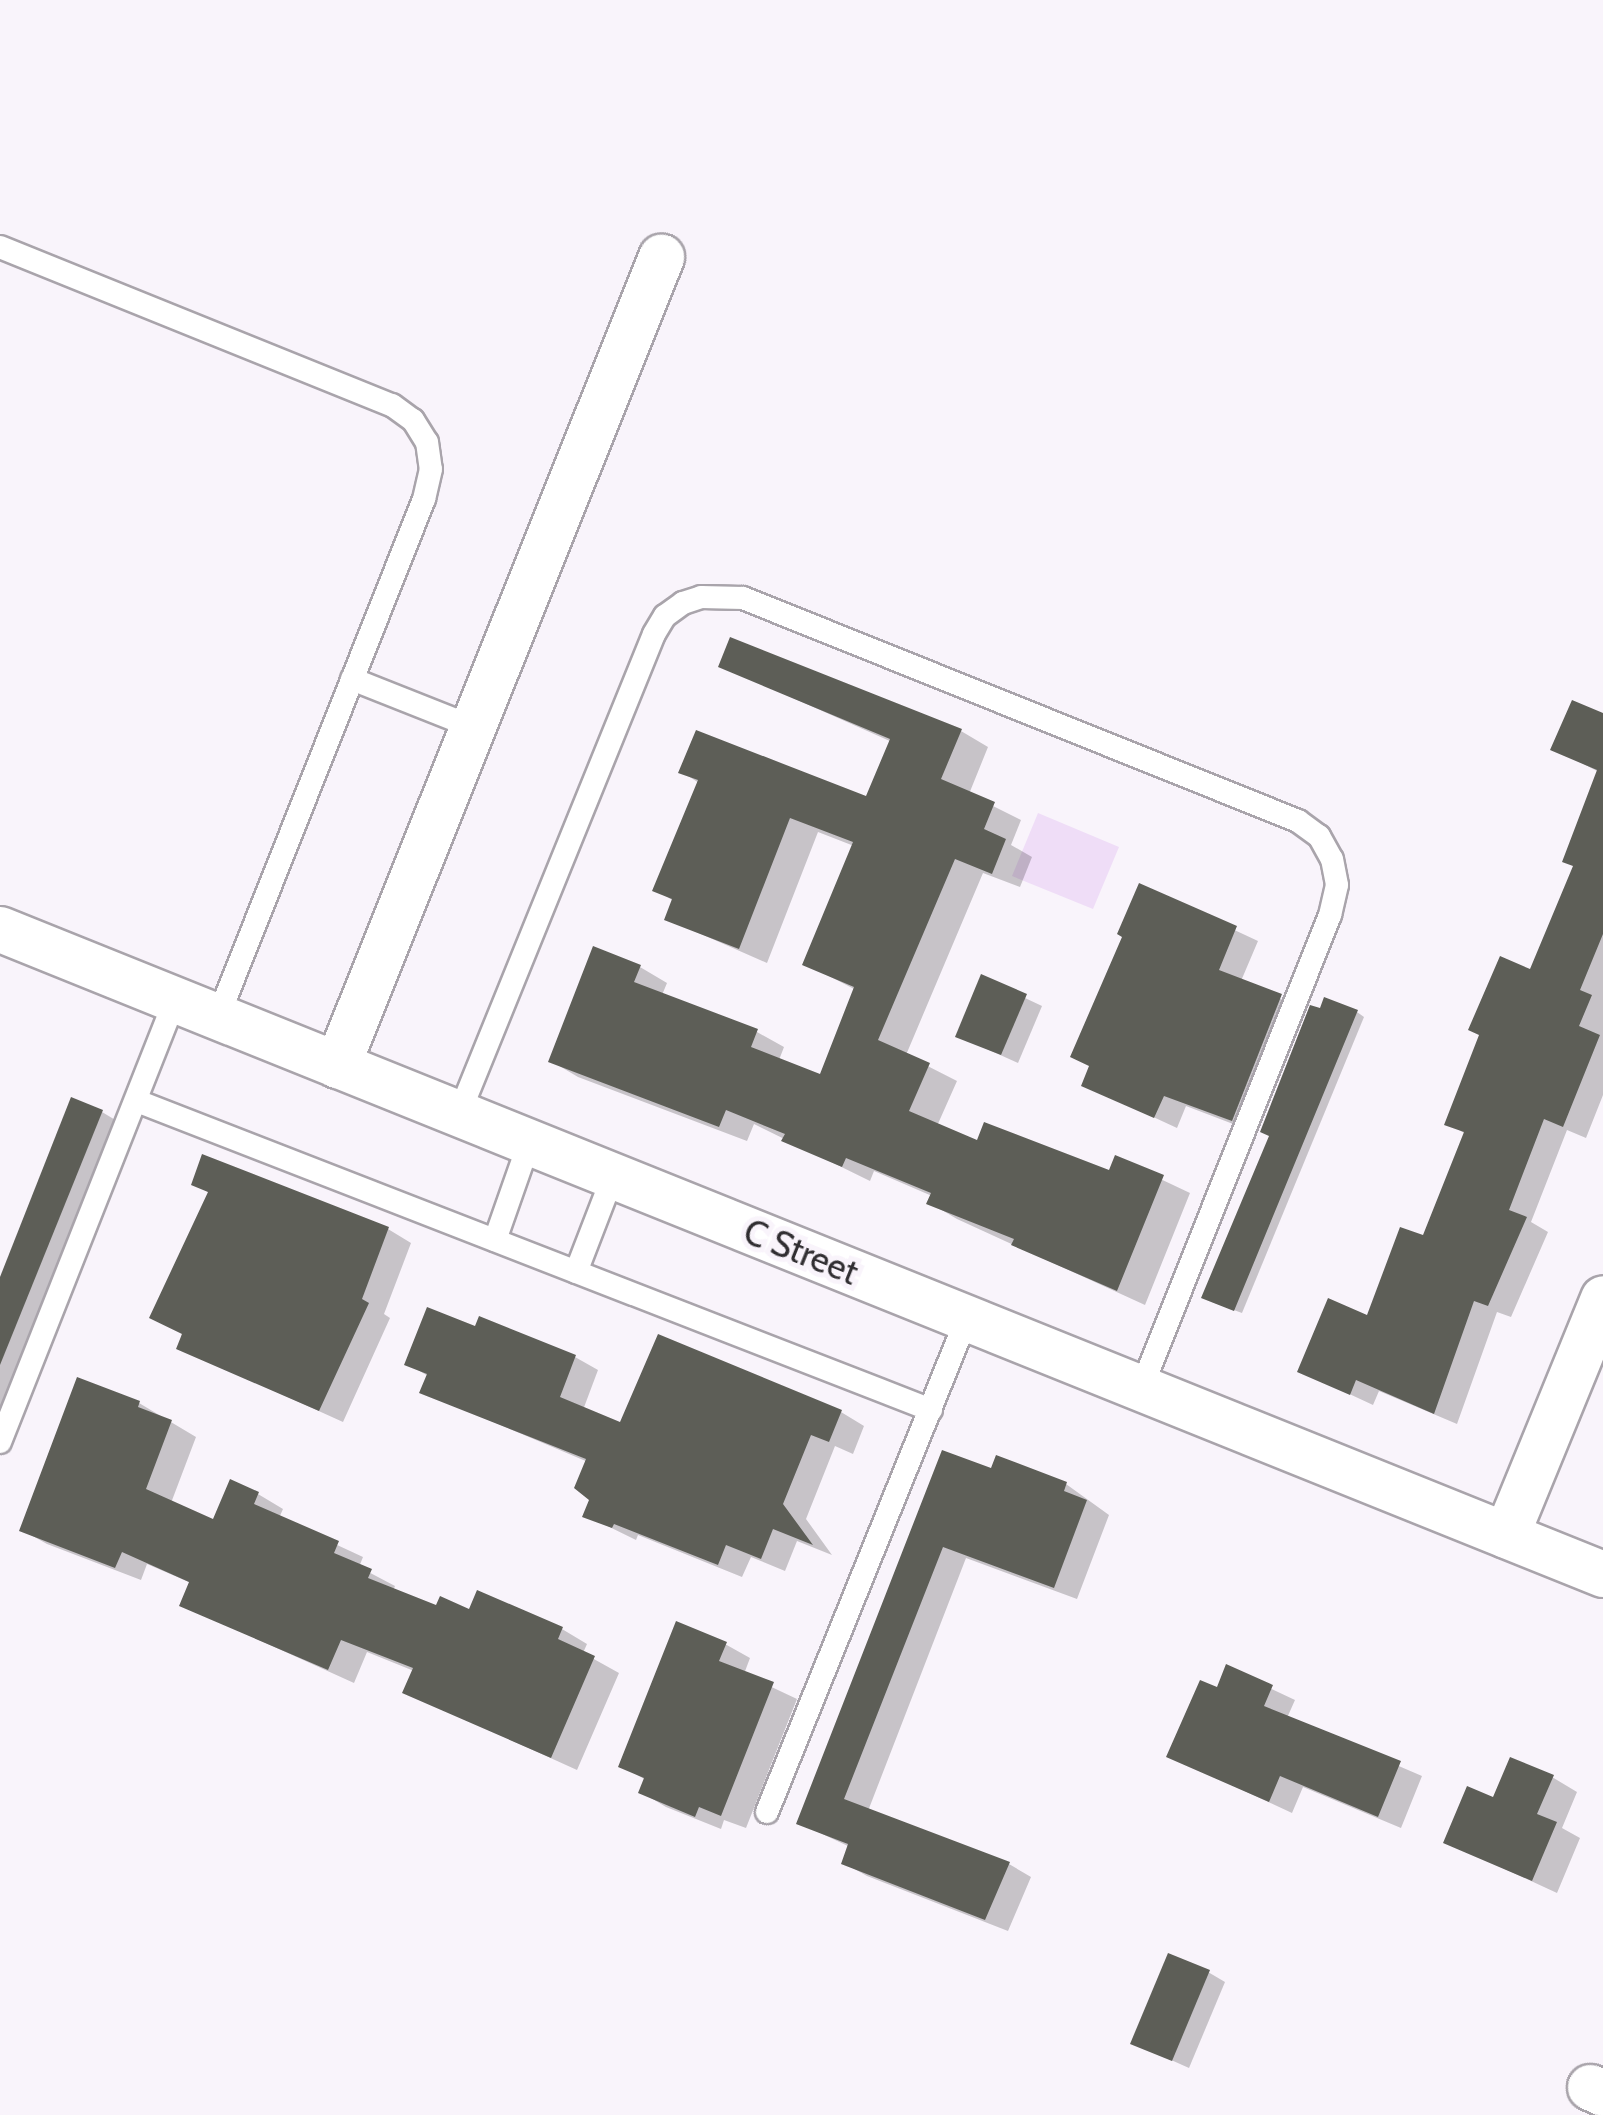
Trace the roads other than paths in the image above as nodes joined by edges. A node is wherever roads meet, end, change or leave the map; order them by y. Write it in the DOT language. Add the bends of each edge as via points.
graph roads {
  1 [pos="0,247"];
  2 [pos="661,257"];
  3 [pos="352,679"];
  4 [pos="473,727"];
  5 [pos="0,929"];
  6 [pos="176,1001"];
  7 [pos="218,1017"];
  8 [pos="338,1066"];
  9 [pos="138,1100"];
  10 [pos="459,1114"];
  11 [pos="528,1143"];
  12 [pos="614,1176"];
  13 [pos="495,1240"];
  14 [pos="576,1272"];
  15 [pos="1603,1298"];
  16 [pos="966,1318"];
  17 [pos="1141,1388"];
  18 [pos="931,1410"];
  19 [pos="0,1442"];
  20 [pos="1506,1534"];
  21 [pos="1603,1574"];
  22 [pos="768,1812"];
  1 -- 3 [label="lane" via="392,404 413,420 429,455 424,500"];
  2 -- 4 [label="street"];
  3 -- 4 [label="lane"];
  3 -- 7 [label="lane"];
  4 -- 8 [label="street"];
  5 -- 6 [label="street, C Street"];
  6 -- 7 [label="street, C Street"];
  6 -- 9 [label="lane"];
  7 -- 8 [label="street, C Street"];
  8 -- 10 [label="street, C Street"];
  9 -- 13 [label="lane"];
  9 -- 19 [label="lane"];
  10 -- 11 [label="street, C Street"];
  10 -- 17 [label="lane" via="665,616 683,603 723,596 817,628 1298,822 1319,836 1332,858 1337,885 1330,916"];
  11 -- 12 [label="street, C Street"];
  11 -- 13 [label="lane"];
  12 -- 14 [label="lane"];
  12 -- 16 [label="street, C Street"];
  13 -- 14 [label="lane"];
  14 -- 18 [label="lane"];
  15 -- 20 [label="street"];
  16 -- 17 [label="street, C Street"];
  16 -- 18 [label="lane"];
  17 -- 20 [label="street, C Street"];
  18 -- 22 [label="lane"];
  20 -- 21 [label="street, C Street"];
}
